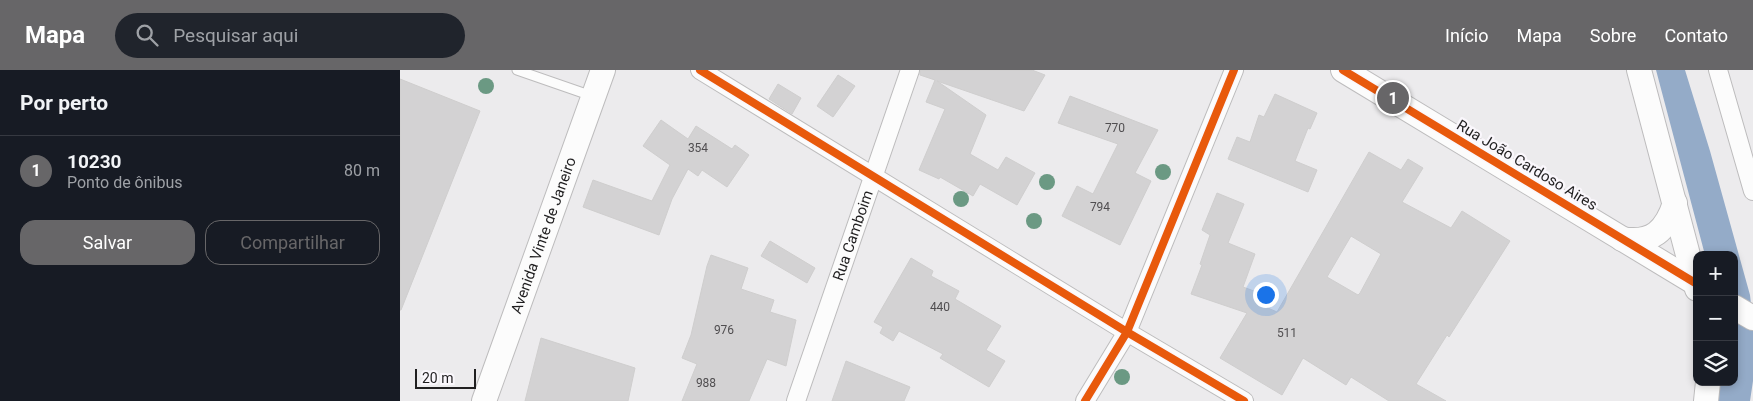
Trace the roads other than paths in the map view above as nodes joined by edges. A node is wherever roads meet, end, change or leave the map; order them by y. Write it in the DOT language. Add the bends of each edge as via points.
graph roads {
  1 [pos="517,70"];
  2 [pos="603,70"];
  3 [pos="700,70"];
  4 [pos="910,70"];
  5 [pos="1234,70"];
  6 [pos="1343,70"];
  7 [pos="1639,70"];
  8 [pos="1718,70"];
  9 [pos="593,96"];
  10 [pos="872,176"];
  11 [pos="1753,191"];
  12 [pos="1675,203"];
  13 [pos="1622,239"];
  14 [pos="1693,274"];
  15 [pos="1693,284"];
  16 [pos="1738,309"];
  17 [pos="1753,318"];
  18 [pos="1126,332"];
  19 [pos="1708,386"];
  20 [pos="484,401"];
  21 [pos="796,401"];
  22 [pos="1085,401"];
  23 [pos="1244,401"];
  24 [pos="1706,401"];
  1 -- 9 [label="lane"];
  2 -- 9 [label="street, Avenida Vinte de Janeiro"];
  3 -- 10 [label="street"];
  4 -- 10 [label="street, Rua Camboim"];
  5 -- 18 [label="street"];
  6 -- 13 [label="street, Rua João Cardoso Aires"];
  7 -- 12 [label="street"];
  8 -- 11 [label="street"];
  9 -- 20 [label="street, Avenida Vinte de Janeiro"];
  10 -- 18 [label="street"];
  10 -- 21 [label="street, Rua Camboim"];
  12 -- 13 [label="street" via="1667,223 1656,234 1639,241"];
  12 -- 14 [label="street"];
  13 -- 15 [label="street, Rua João Cardoso Aires"];
  16 -- 17 [label="street"];
  18 -- 22 [label="street"];
  18 -- 23 [label="street"];
  19 -- 24 [label="street"];
}
